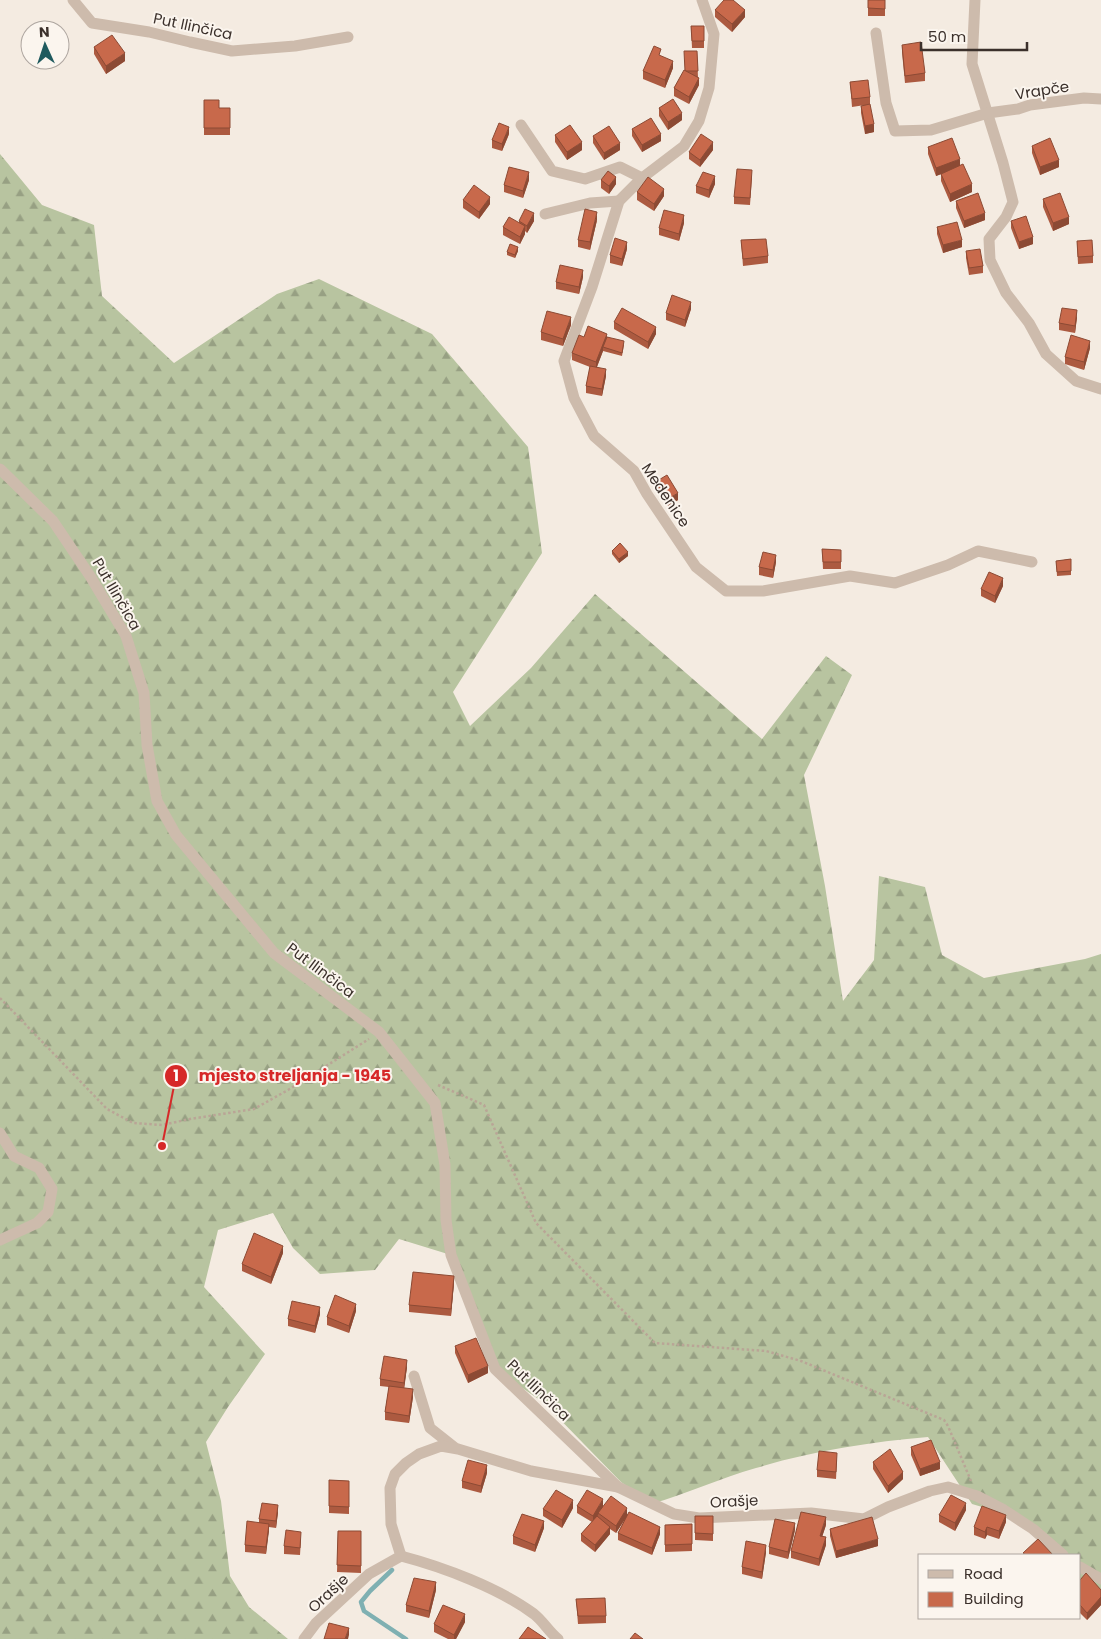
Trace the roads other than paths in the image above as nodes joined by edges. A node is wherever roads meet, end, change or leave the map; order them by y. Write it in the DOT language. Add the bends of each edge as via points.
graph roads {
  1 [pos="73,0"];
  2 [pos="702,0"];
  3 [pos="975,0"];
  4 [pos="876,33"];
  5 [pos="348,38"];
  6 [pos="1101,99"];
  7 [pos="988,113"];
  8 [pos="521,125"];
  9 [pos="642,178"];
  10 [pos="619,200"];
  11 [pos="545,214"];
  12 [pos="1101,389"];
  13 [pos="0,468"];
  14 [pos="1032,562"];
  15 [pos="0,1133"];
  16 [pos="0,1240"];
  17 [pos="414,1376"];
  18 [pos="458,1449"];
  19 [pos="618,1487"];
  20 [pos="1063,1554"];
  21 [pos="401,1556"];
  22 [pos="1081,1568"];
  23 [pos="1101,1579"];
  24 [pos="304,1639"];
  25 [pos="558,1639"];
  1 -- 5 [label="street, Put Ilinčica" via="92,23 232,51"];
  2 -- 9 [label="street, Medenice" via="714,34 709,88 699,120 684,146"];
  3 -- 7 [label="street" via="972,64"];
  4 -- 7 [label="street, Vrapče" via="886,103 895,131 931,130"];
  6 -- 7 [label="street, Vrapče" via="1039,103"];
  7 -- 12 [label="street" via="1013,202 989,239 990,260 1006,293 1029,323 1046,354 1076,381"];
  8 -- 9 [label="street" via="552,171 585,179 620,167"];
  9 -- 10 [label="street, Medenice"];
  10 -- 11 [label="street"];
  10 -- 14 [label="street, Medenice" via="592,287 564,361 574,398 594,436 634,471 696,567 726,591 763,591 850,576 895,582 948,565 978,551"];
  13 -- 19 [label="street, Put Ilinčica" via="53,521 126,636 144,693 157,801 176,835 274,953 379,1032 435,1103 445,1166 446,1220 451,1255 495,1369"];
  15 -- 16 [label="street" via="14,1156 39,1168 52,1189 48,1212 37,1223"];
  17 -- 18 [label="street" via="430,1428"];
  18 -- 19 [label="street, Orašje" via="531,1472"];
  18 -- 21 [label="street, Orašje" via="441,1446 419,1454 395,1474 390,1488 391,1524"];
  19 -- 20 [label="street, Orašje" via="674,1514 699,1518 812,1513 864,1519 930,1490 948,1487 977,1496 1004,1510"];
  21 -- 24 [label="street, Orašje" via="369,1574"];
  21 -- 25 [label="street" via="490,1589 535,1615"];
  22 -- 23 [label="street"];
}
